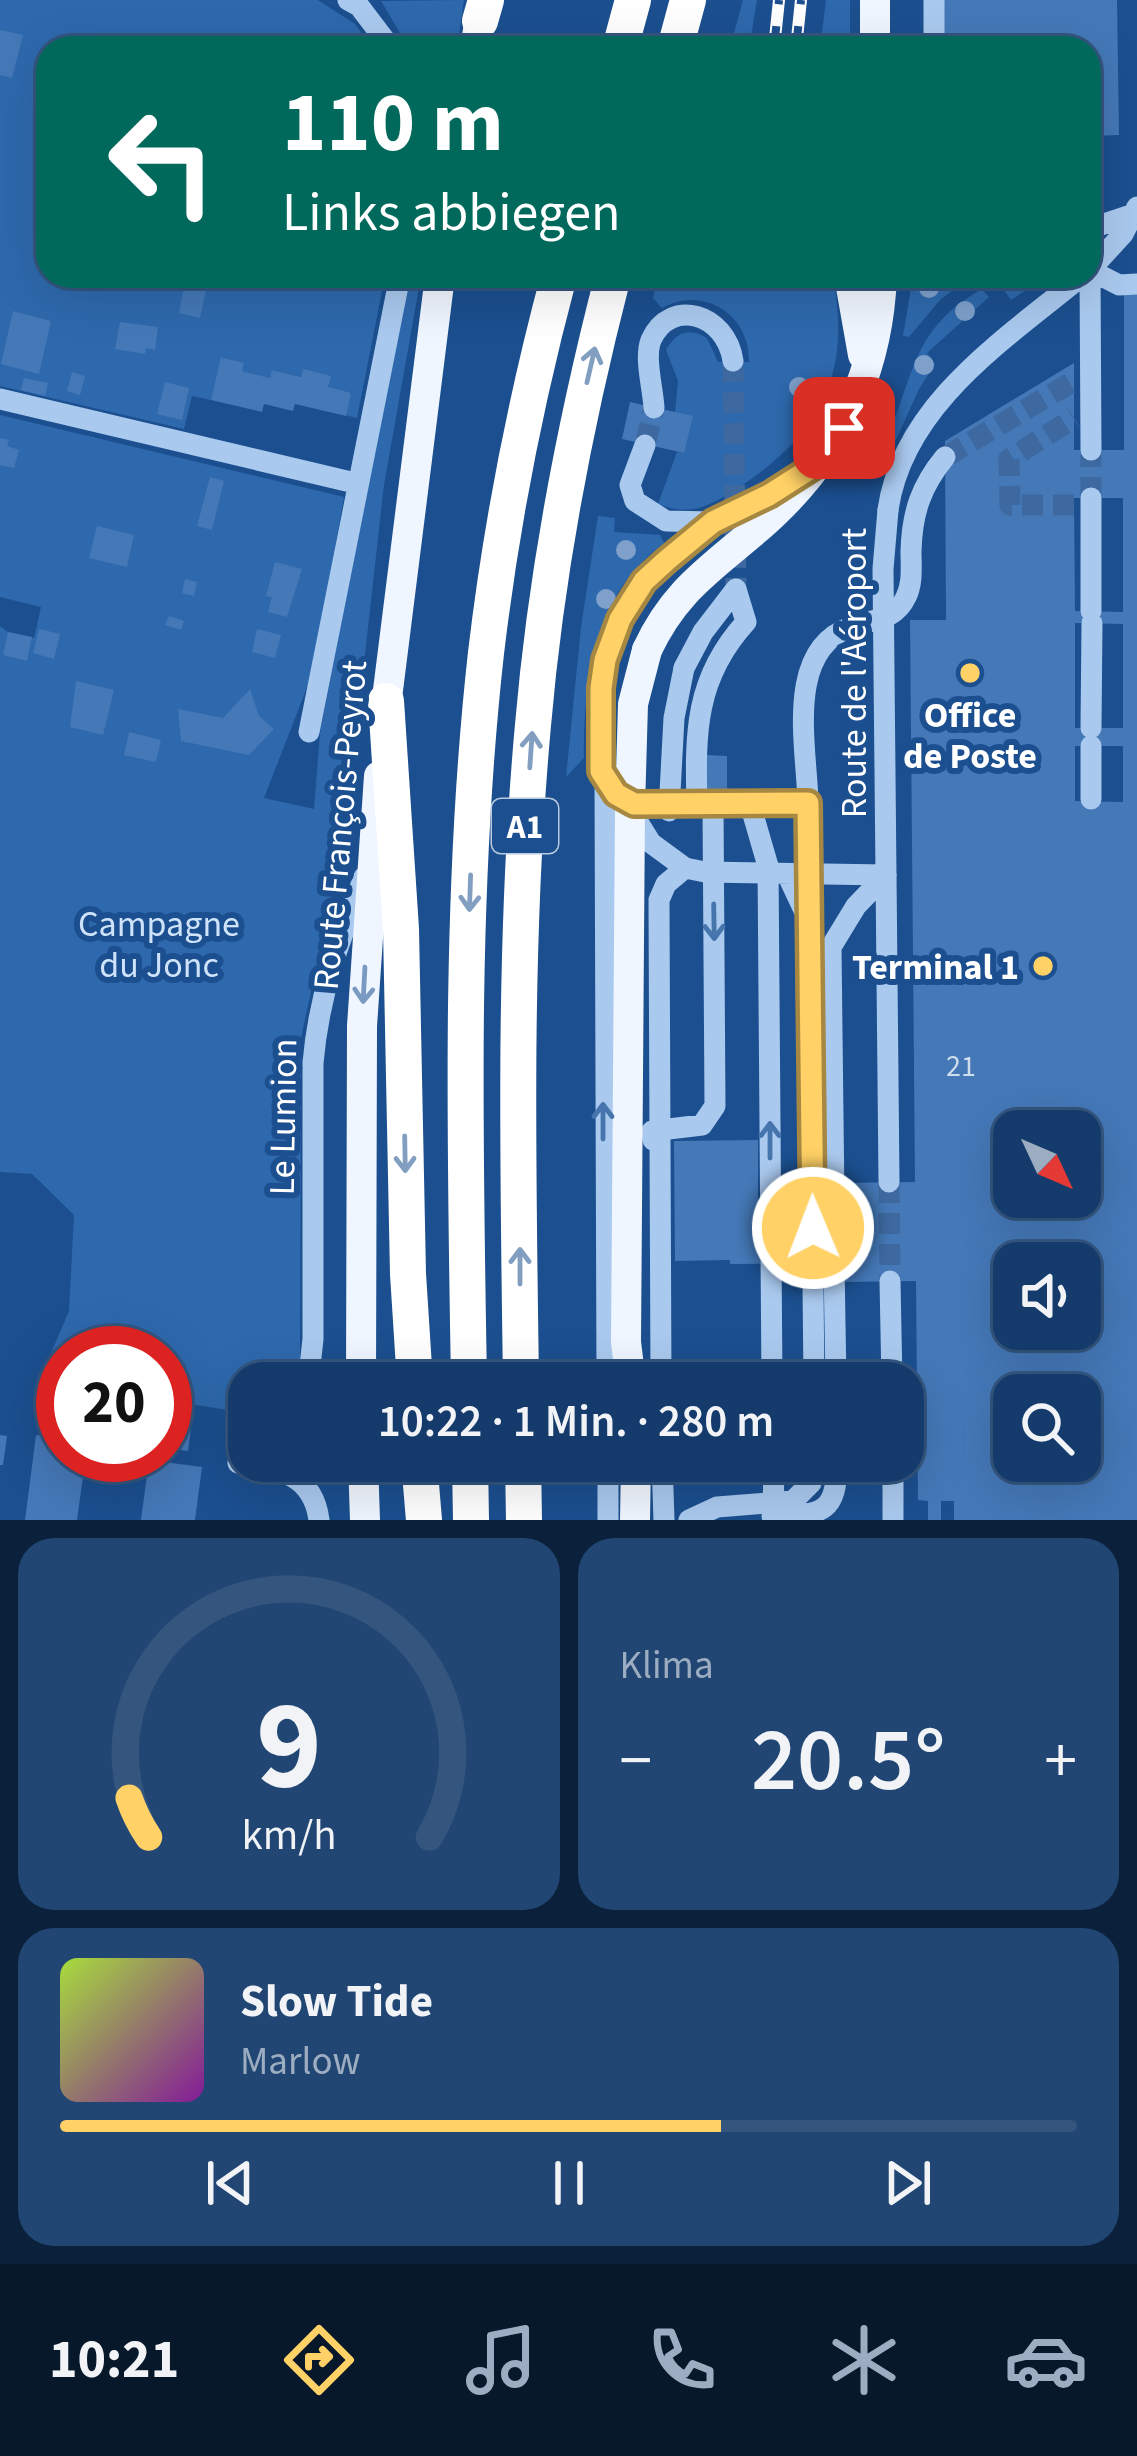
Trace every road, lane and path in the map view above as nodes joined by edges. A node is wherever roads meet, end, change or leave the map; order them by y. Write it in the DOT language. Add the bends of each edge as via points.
graph roads {
  1 [pos="348,0"];
  2 [pos="634,0"];
  3 [pos="688,0"];
  4 [pos="875,0"];
  5 [pos="934,0"];
  6 [pos="382,36"];
  7 [pos="624,36"];
  8 [pos="678,36"];
  9 [pos="875,36"];
  10 [pos="934,36"];
  11 [pos="1136,210"];
  12 [pos="1101,224"];
  13 [pos="1101,257"];
  14 [pos="1101,278"];
  15 [pos="1137,284"];
  16 [pos="397,288"];
  17 [pos="439,288"];
  18 [pos="452,288"];
  19 [pos="556,288"];
  20 [pos="610,288"];
  21 [pos="851,288"];
  22 [pos="884,288"];
  23 [pos="1068,288"];
  24 [pos="1086,288"];
  25 [pos="434,348"];
  26 [pos="733,361"];
  27 [pos="865,373"];
  28 [pos="0,398"];
  29 [pos="654,408"];
  30 [pos="645,445"];
  31 [pos="1090,450"];
  32 [pos="945,457"];
  33 [pos="824,460"];
  34 [pos="356,483"];
  35 [pos="1085,502"];
  36 [pos="713,522"];
  37 [pos="386,701"];
  38 [pos="309,732"];
  39 [pos="605,782"];
  40 [pos="1091,800"];
  41 [pos="808,803"];
  42 [pos="750,804"];
  43 [pos="705,805"];
  44 [pos="630,808"];
  45 [pos="651,843"];
  46 [pos="371,860"];
  47 [pos="686,868"];
  48 [pos="787,874"];
  49 [pos="886,875"];
  50 [pos="627,877"];
  51 [pos="889,1183"];
  52 [pos="890,1281"];
  53 [pos="308,1362"];
  54 [pos="361,1362"];
  55 [pos="414,1362"];
  56 [pos="469,1362"];
  57 [pos="521,1362"];
  58 [pos="607,1362"];
  59 [pos="628,1362"];
  60 [pos="658,1362"];
  61 [pos="658,1362"];
  62 [pos="772,1362"];
  63 [pos="814,1362"];
  64 [pos="816,1362"];
  65 [pos="834,1362"];
  66 [pos="892,1362"];
  67 [pos="301,1482"];
  68 [pos="364,1482"];
  69 [pos="421,1482"];
  70 [pos="470,1482"];
  71 [pos="523,1482"];
  72 [pos="608,1482"];
  73 [pos="636,1482"];
  74 [pos="657,1482"];
  75 [pos="660,1482"];
  76 [pos="774,1482"];
  77 [pos="811,1482"];
  78 [pos="815,1482"];
  79 [pos="836,1482"];
  80 [pos="892,1482"];
  81 [pos="319,1520"];
  82 [pos="365,1520"];
  83 [pos="424,1520"];
  84 [pos="471,1520"];
  85 [pos="524,1520"];
  86 [pos="608,1520"];
  87 [pos="635,1520"];
  88 [pos="655,1520"];
  89 [pos="664,1520"];
  90 [pos="689,1520"];
  91 [pos="742,1520"];
  92 [pos="773,1520"];
  93 [pos="815,1520"];
  94 [pos="893,1520"];
  1 -- 6 [label="street"];
  2 -- 7 [label="highway"];
  3 -- 8 [label="highway"];
  4 -- 9 [label="main road"];
  5 -- 10 [label="street"];
  11 -- 12 [label="street"];
  11 -- 13 [label="street, Route de l'Aéroport"];
  14 -- 15 [label="street"];
  16 -- 34 [label="street"];
  17 -- 25 [label="main road, Route François-Peyrot"];
  18 -- 25 [label="main road"];
  19 -- 56 [label="highway, A1, one-way" via="507,511 480,722 466,1006"];
  57 -- 20 [label="highway, A1, one-way" via="520,986 532,725 560,520"];
  21 -- 27 [label="main road"];
  22 -- 27 [label="main road"];
  23 -- 49 [label="street, Route de l'Aéroport, bridge" via="940,401 904,458 888,510 883,569"];
  24 -- 31 [label="street" via="1082,414"];
  25 -- 37 [label="main road, Route François-Peyrot"];
  26 -- 29 [label="street" via="716,325 696,316 672,320 649,349"];
  27 -- 33 [label="main road"];
  28 -- 34 [label="street"];
  30 -- 36 [label="street" via="630,485 635,502 666,521"];
  32 -- 41 [label="street" via="916,503 905,601 887,618 837,633 813,660 805,691"];
  33 -- 36 [label="street"];
  33 -- 44 [label="main road, bridge" via="684,590 662,621 633,704"];
  34 -- 38 [label="street"];
  35 -- 40 [label="street"];
  36 -- 39 [label="street" via="644,581 612,637 601,688"];
  37 -- 46 [label="main road, Route François-Peyrot"];
  37 -- 55 [label="highway, one-way"];
  39 -- 43 [label="street" via="634,804"];
  58 -- 39 [label="street, one-way"];
  41 -- 42 [label="street"];
  41 -- 63 [label="street"];
  42 -- 43 [label="street"];
  62 -- 42 [label="street, one-way" via="768,866"];
  43 -- 45 [label="street, bridge" via="702,696 746,622 736,589 684,668 669,811"];
  43 -- 60 [label="street, one-way" via="715,1106 702,1125 652,1131"];
  44 -- 45 [label="street"];
  44 -- 50 [label="main road"];
  45 -- 47 [label="street"];
  45 -- 50 [label="street"];
  46 -- 53 [label="street, Le Lumion" via="316,1020"];
  46 -- 54 [label="main road, Route François-Peyrot, one-way"];
  47 -- 48 [label="street, bridge"];
  47 -- 61 [label="street, bridge" via="659,900"];
  48 -- 49 [label="street, bridge"];
  48 -- 49 [label="street, bridge" via="810,922 823,1201 831,947"];
  49 -- 51 [label="street, Route de l'Aéroport"];
  50 -- 59 [label="main road"];
  52 -- 66 [label="street"];
  64 -- 65 [label="street" via="824,1263"];
  67 -- 81 [label="street"];
  68 -- 82 [label="main road"];
  69 -- 83 [label="highway"];
  70 -- 84 [label="highway"];
  71 -- 85 [label="highway"];
  72 -- 86 [label="street"];
  73 -- 87 [label="main road"];
  74 -- 88 [label="street"];
  75 -- 89 [label="street"];
  76 -- 92 [label="street"];
  77 -- 90 [label="street, bridge" via="793,1501 717,1507"];
  78 -- 93 [label="street"];
  79 -- 91 [label="street, bridge" via="826,1509"];
  80 -- 94 [label="street"];
}
